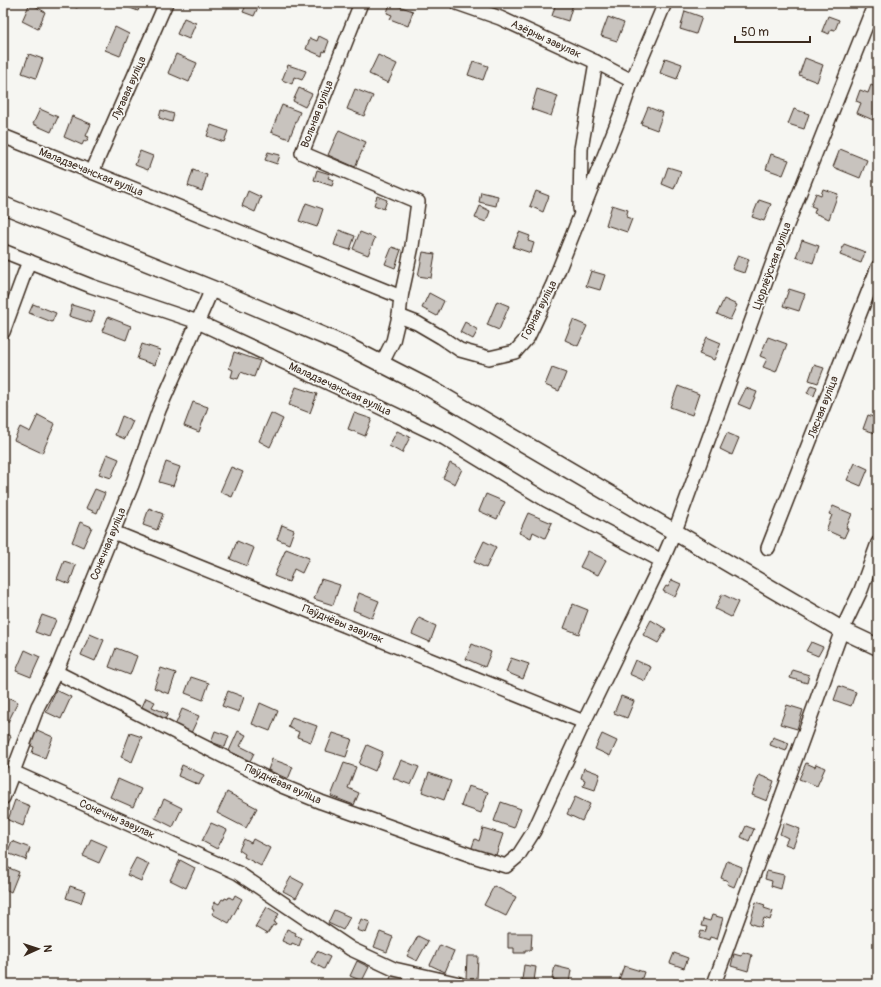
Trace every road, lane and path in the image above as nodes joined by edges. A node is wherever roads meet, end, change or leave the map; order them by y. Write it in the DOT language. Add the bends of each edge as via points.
graph roads {
  1 [pos="166,3"];
  2 [pos="361,3"];
  3 [pos="457,3"];
  4 [pos="665,3"];
  5 [pos="875,3"];
  6 [pos="596,62"];
  7 [pos="632,81"];
  8 [pos="3,137"];
  9 [pos="92,172"];
  10 [pos="3,205"];
  11 [pos="580,215"];
  12 [pos="3,251"];
  13 [pos="29,261"];
  14 [pos="878,267"];
  15 [pos="212,289"];
  16 [pos="401,297"];
  17 [pos="399,316"];
  18 [pos="198,322"];
  19 [pos="3,332"];
  20 [pos="382,363"];
  21 [pos="675,531"];
  22 [pos="113,532"];
  23 [pos="878,543"];
  24 [pos="768,548"];
  25 [pos="662,561"];
  26 [pos="842,630"];
  27 [pos="878,647"];
  28 [pos="56,672"];
  29 [pos="578,720"];
  30 [pos="13,772"];
  31 [pos="3,798"];
  32 [pos="518,856"];
  33 [pos="460,984"];
  34 [pos="714,984"];
  1 -- 9 [label="street, Лугавая вуліца"];
  2 -- 16 [label="street, Вольная вуліца" via="302,153 418,202"];
  3 -- 6 [label="street, Азёрны завулак" via="500,18"];
  4 -- 7 [label="street, Горная вуліца"];
  5 -- 21 [label="street, Цюрлёўская вуліца" via="781,240"];
  6 -- 7 [label="street, Азёрны завулак"];
  6 -- 11 [label="street, Горная вуліца" via="581,149"];
  7 -- 11 [label="street, Горная вуліца"];
  8 -- 9 [label="street, Маладзечанская вуліца"];
  9 -- 16 [label="street, Маладзечанская вуліца"];
  10 -- 15 [label="main road"];
  11 -- 17 [label="street, Горная вуліца" via="553,284 528,337 515,352 489,358 460,350 417,323"];
  12 -- 13 [label="street, Маладзечанская вуліца"];
  13 -- 18 [label="street, Маладзечанская вуліца" via="91,286"];
  13 -- 19 [label="street"];
  14 -- 24 [label="street, Лясная вуліца"];
  15 -- 18 [label="street, Сонечная вуліца"];
  15 -- 20 [label="main road" via="345,344"];
  16 -- 17 [label="street"];
  17 -- 20 [label="street" via="393,341"];
  18 -- 22 [label="street, Сонечная вуліца" via="159,410"];
  18 -- 25 [label="street, Маладзечанская вуліца" via="444,438 546,500"];
  20 -- 21 [label="main road"];
  21 -- 25 [label="street, Цюрлёўская вуліца"];
  21 -- 26 [label="main road"];
  22 -- 28 [label="street, Сонечная вуліца"];
  22 -- 29 [label="street, Паўднёвы завулак"];
  23 -- 26 [label="street" via="861,590"];
  25 -- 29 [label="street, Цюрлёўская вуліца"];
  26 -- 27 [label="main road"];
  26 -- 34 [label="street"];
  28 -- 30 [label="street, Сонечная вуліца" via="38,706"];
  28 -- 32 [label="street, Паўднёвая вуліца" via="282,786 321,802 506,866"];
  29 -- 32 [label="street, Цюрлёўская вуліца" via="534,831"];
  30 -- 31 [label="street, Сонечная вуліца"];
  30 -- 33 [label="street, Сонечны завулак" via="238,873 351,949 394,969"];
}
